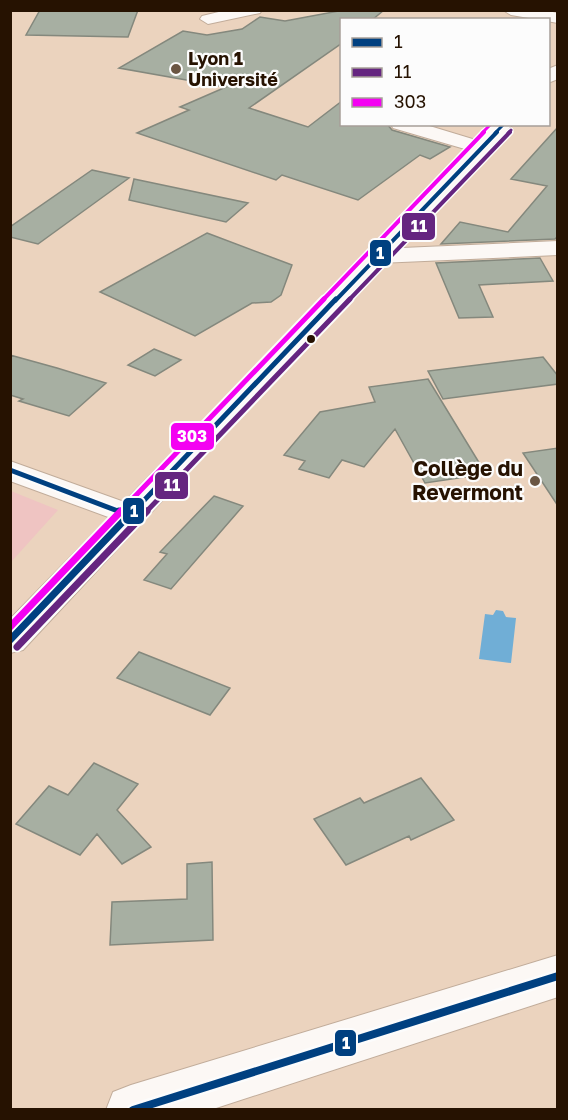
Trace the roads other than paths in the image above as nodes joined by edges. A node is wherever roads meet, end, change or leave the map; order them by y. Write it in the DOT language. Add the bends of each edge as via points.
graph roads {
  1 [pos="254,10"];
  2 [pos="511,10"];
  3 [pos="553,17"];
  4 [pos="208,19"];
  5 [pos="407,126"];
  6 [pos="502,126"];
  7 [pos="482,148"];
  8 [pos="558,248"];
  9 [pos="379,256"];
  10 [pos="10,470"];
  11 [pos="130,515"];
  12 [pos="10,641"];
  13 [pos="558,976"];
  14 [pos="131,1110"];
  1 -- 4 [label="main road"];
  2 -- 3 [label="main road"];
  5 -- 7 [label="main road"];
  6 -- 7 [label="main road"];
  7 -- 9 [label="main road"];
  8 -- 9 [label="main road"];
  9 -- 11 [label="main road"];
  10 -- 11 [label="main road"];
  11 -- 12 [label="main road"];
  13 -- 14 [label="main road"];
}
